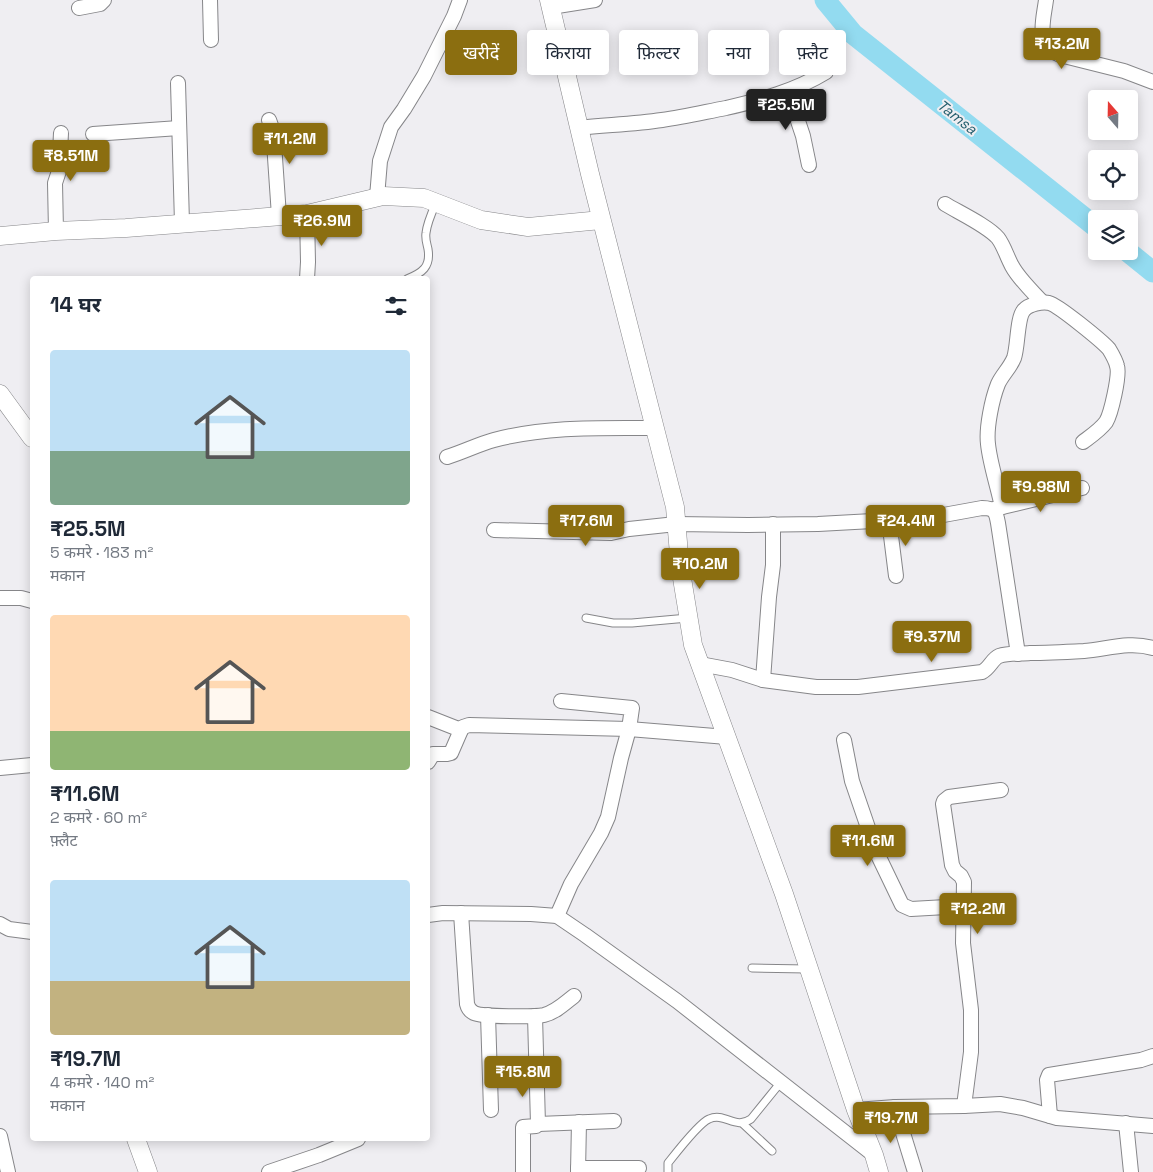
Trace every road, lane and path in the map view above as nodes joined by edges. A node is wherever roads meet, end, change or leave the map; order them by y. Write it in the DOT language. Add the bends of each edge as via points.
graph roads {
  1 [pos="104,0"];
  2 [pos="210,0"];
  3 [pos="460,0"];
  4 [pos="595,0"];
  5 [pos="1046,0"];
  6 [pos="550,3"];
  7 [pos="79,8"];
  8 [pos="211,40"];
  9 [pos="821,75"];
  10 [pos="1153,82"];
  11 [pos="178,83"];
  12 [pos="788,91"];
  13 [pos="269,120"];
  14 [pos="179,128"];
  15 [pos="579,128"];
  16 [pos="61,133"];
  17 [pos="93,134"];
  18 [pos="809,165"];
  19 [pos="377,197"];
  20 [pos="436,203"];
  21 [pos="944,204"];
  22 [pos="306,214"];
  23 [pos="279,216"];
  24 [pos="601,220"];
  25 [pos="182,223"];
  26 [pos="56,231"];
  27 [pos="0,236"];
  28 [pos="308,276"];
  29 [pos="414,276"];
  30 [pos="1042,302"];
  31 [pos="0,394"];
  32 [pos="654,428"];
  33 [pos="30,435"];
  34 [pos="1084,442"];
  35 [pos="447,457"];
  36 [pos="1082,488"];
  37 [pos="998,508"];
  38 [pos="888,520"];
  39 [pos="676,524"];
  40 [pos="773,524"];
  41 [pos="494,530"];
  42 [pos="896,576"];
  43 [pos="0,598"];
  44 [pos="30,600"];
  45 [pos="586,618"];
  46 [pos="688,618"];
  47 [pos="1153,648"];
  48 [pos="1018,654"];
  49 [pos="700,664"];
  50 [pos="763,680"];
  51 [pos="561,701"];
  52 [pos="430,718"];
  53 [pos="629,729"];
  54 [pos="461,730"];
  55 [pos="727,737"];
  56 [pos="844,740"];
  57 [pos="430,759"];
  58 [pos="30,764"];
  59 [pos="0,768"];
  60 [pos="1001,790"];
  61 [pos="964,906"];
  62 [pos="460,913"];
  63 [pos="430,915"];
  64 [pos="557,916"];
  65 [pos="0,924"];
  66 [pos="30,932"];
  67 [pos="752,968"];
  68 [pos="809,969"];
  69 [pos="574,996"];
  70 [pos="488,1015"];
  71 [pos="535,1016"];
  72 [pos="1153,1056"];
  73 [pos="780,1082"];
  74 [pos="964,1106"];
  75 [pos="895,1107"];
  76 [pos="491,1110"];
  77 [pos="856,1110"];
  78 [pos="1050,1116"];
  79 [pos="614,1121"];
  80 [pos="578,1122"];
  81 [pos="742,1123"];
  82 [pos="1126,1123"];
  83 [pos="538,1124"];
  84 [pos="1153,1126"];
  85 [pos="0,1136"];
  86 [pos="137,1141"];
  87 [pos="353,1141"];
  88 [pos="772,1151"];
  89 [pos="874,1155"];
  90 [pos="639,1168"];
  91 [pos="578,1170"];
  92 [pos="8,1172"];
  93 [pos="148,1172"];
  94 [pos="269,1172"];
  95 [pos="523,1172"];
  96 [pos="668,1172"];
  97 [pos="879,1172"];
  98 [pos="915,1172"];
  99 [pos="1131,1172"];
  1 -- 7 [label="street" via="100,4"];
  2 -- 8 [label="street"];
  3 -- 19 [label="street" via="424,76 390,127 380,161"];
  4 -- 6 [label="street"];
  5 -- 10 [label="street" via="1042,35 1052,51"];
  6 -- 15 [label="street"];
  9 -- 12 [label="street"];
  11 -- 14 [label="street"];
  12 -- 15 [label="street" via="685,116"];
  12 -- 18 [label="street"];
  13 -- 23 [label="street" via="274,143"];
  14 -- 17 [label="street"];
  14 -- 25 [label="street"];
  15 -- 24 [label="street"];
  16 -- 26 [label="street"];
  19 -- 20 [label="street" via="424,198"];
  19 -- 22 [label="street"];
  20 -- 24 [label="street" via="481,220 528,227"];
  20 -- 29 [label="lane" via="426,235 429,260 426,267"];
  21 -- 30 [label="street" via="998,238 1013,267"];
  22 -- 23 [label="street"];
  22 -- 28 [label="street"];
  23 -- 25 [label="street"];
  24 -- 32 [label="street"];
  25 -- 26 [label="street"];
  26 -- 27 [label="street"];
  30 -- 34 [label="street" via="1055,305 1068,314 1108,349 1118,368 1106,421"];
  30 -- 37 [label="street" via="1022,312 1014,358 999,381 992,403 988,443"];
  31 -- 33 [label="street"];
  32 -- 35 [label="street" via="572,428 520,435 486,442"];
  32 -- 39 [label="street"];
  36 -- 37 [label="street"];
  37 -- 38 [label="street"];
  37 -- 48 [label="street" via="996,515"];
  38 -- 40 [label="street"];
  38 -- 42 [label="street"];
  39 -- 40 [label="street"];
  39 -- 41 [label="street" via="611,533"];
  39 -- 46 [label="street"];
  40 -- 50 [label="street" via="774,565"];
  43 -- 44 [label="street"];
  45 -- 46 [label="lane" via="632,623"];
  46 -- 49 [label="street"];
  47 -- 48 [label="street" via="1135,644 1086,651"];
  48 -- 50 [label="street" via="999,656 982,672 858,687 816,687"];
  49 -- 50 [label="street"];
  49 -- 55 [label="street"];
  51 -- 53 [label="street" via="632,708"];
  52 -- 54 [label="street"];
  53 -- 54 [label="street" via="469,725"];
  53 -- 55 [label="street"];
  53 -- 64 [label="street" via="605,826 571,884"];
  54 -- 57 [label="street" via="451,752 433,754"];
  55 -- 68 [label="street"];
  56 -- 61 [label="street" via="852,781 876,851 902,905 911,909"];
  58 -- 59 [label="street"];
  60 -- 61 [label="street" via="949,798 943,804 952,865 964,882"];
  61 -- 74 [label="street" via="971,1052"];
  62 -- 63 [label="street"];
  62 -- 64 [label="street"];
  62 -- 70 [label="street" via="466,1004 473,1013"];
  64 -- 73 [label="street" via="677,1001"];
  65 -- 66 [label="street" via="9,929"];
  67 -- 68 [label="lane"];
  68 -- 77 [label="street"];
  69 -- 71 [label="street" via="556,1010"];
  70 -- 71 [label="street"];
  70 -- 76 [label="street"];
  71 -- 83 [label="street"];
  72 -- 78 [label="street" via="1049,1075"];
  73 -- 81 [label="lane" via="751,1119"];
  73 -- 89 [label="street"];
  74 -- 75 [label="street"];
  74 -- 78 [label="street" via="1011,1105"];
  75 -- 77 [label="street"];
  75 -- 98 [label="street"];
  77 -- 89 [label="street"];
  78 -- 82 [label="street"];
  79 -- 80 [label="street"];
  80 -- 83 [label="street"];
  80 -- 91 [label="street"];
  81 -- 88 [label="lane"];
  81 -- 96 [label="lane" via="717,1117 706,1120 668,1162"];
  82 -- 84 [label="street"];
  82 -- 99 [label="street"];
  83 -- 95 [label="street" via="524,1126 522,1130"];
  85 -- 92 [label="street"];
  86 -- 93 [label="street"];
  87 -- 94 [label="street"];
  89 -- 97 [label="street"];
  90 -- 91 [label="street"];
}
